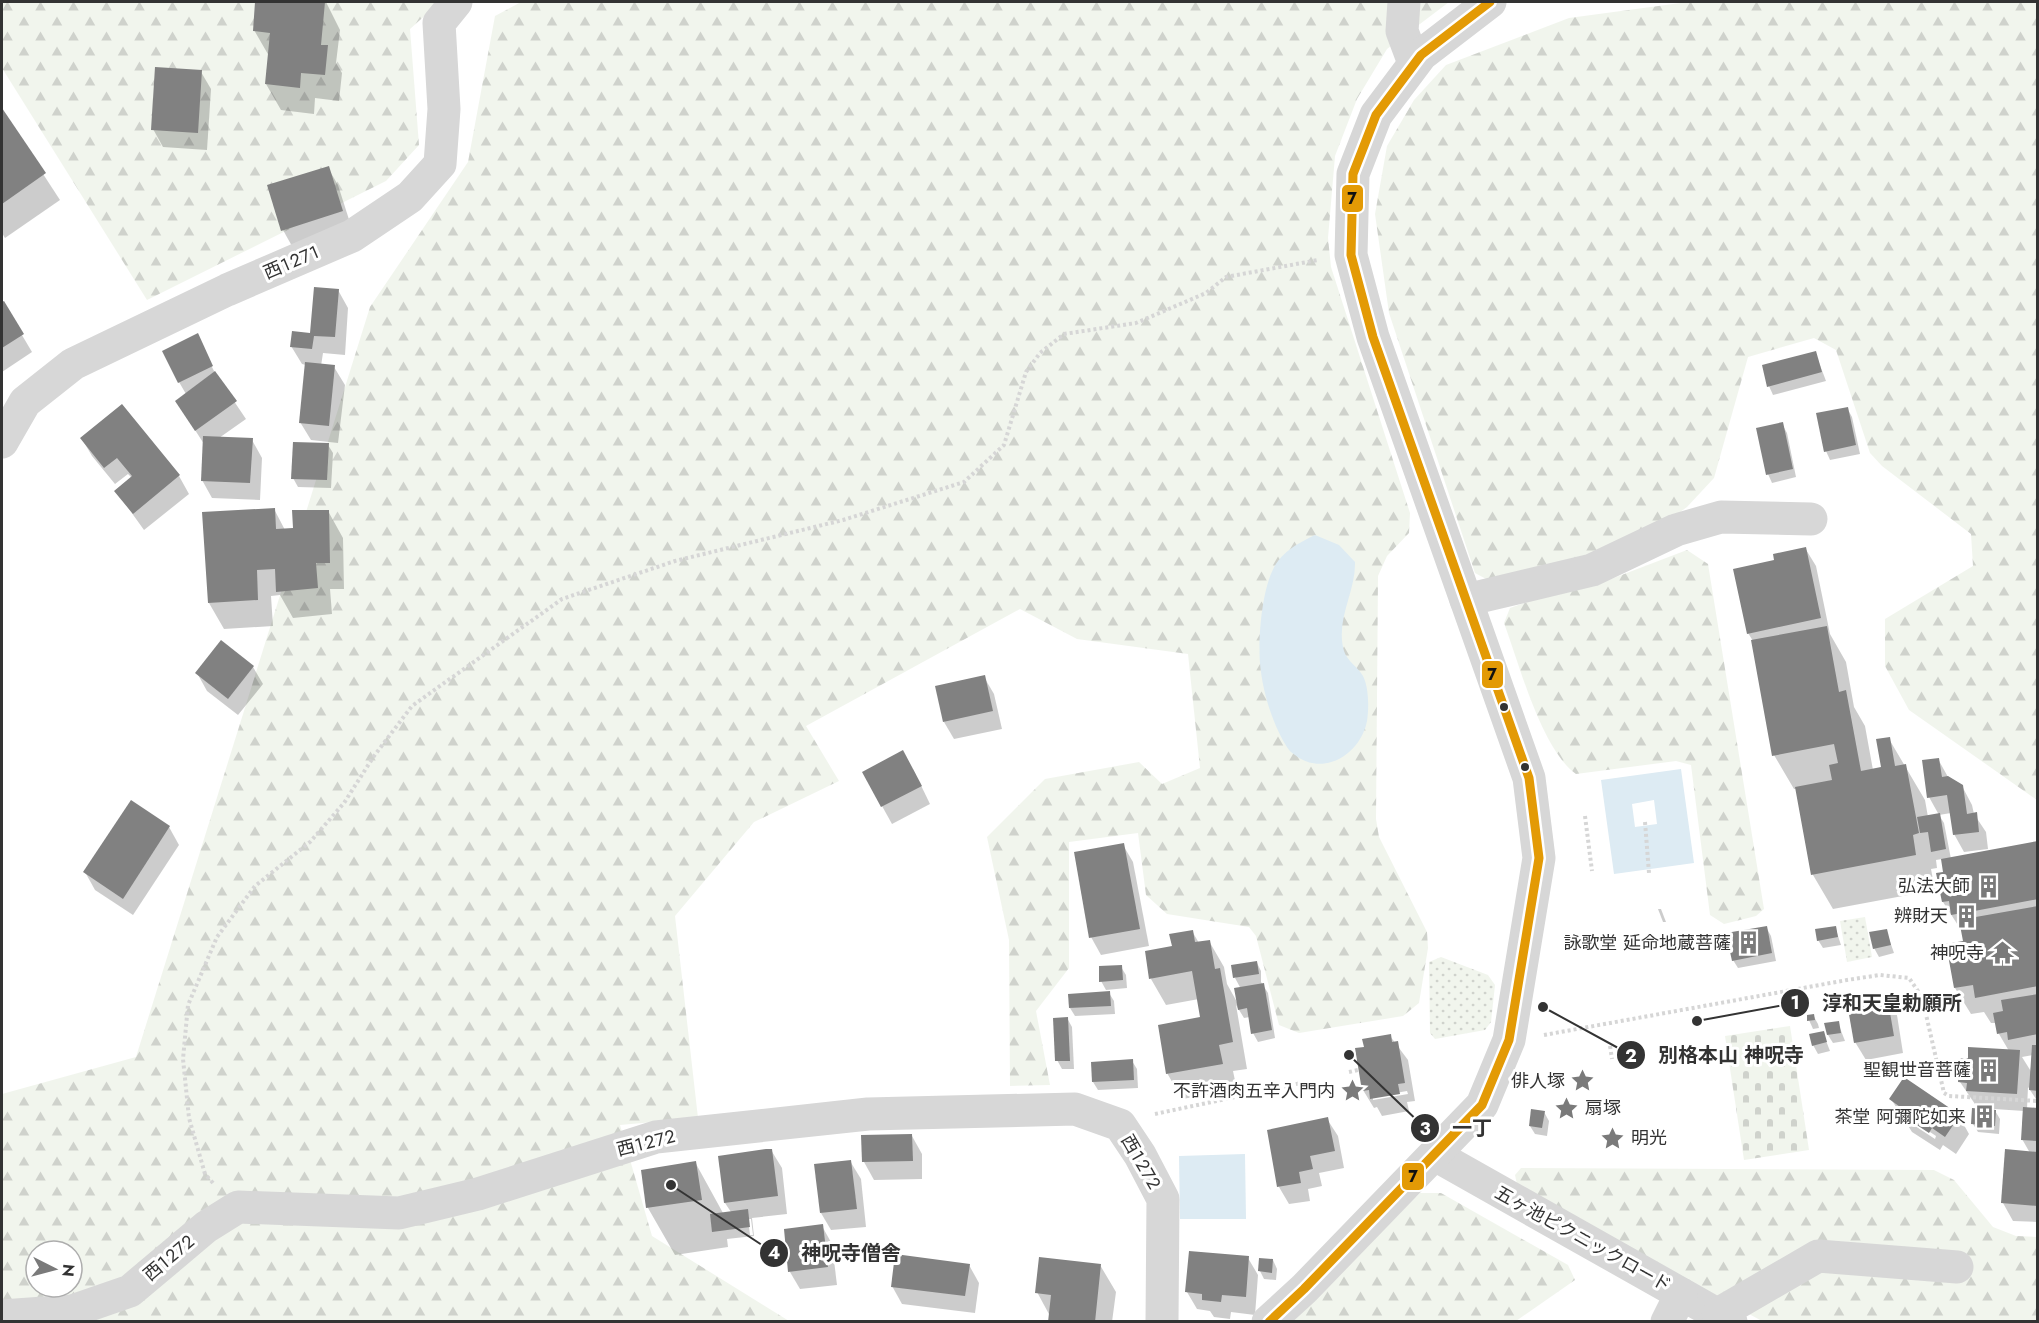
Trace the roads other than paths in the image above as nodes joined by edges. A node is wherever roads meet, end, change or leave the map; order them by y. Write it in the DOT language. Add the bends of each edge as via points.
graph roads {
  1 [pos="456,2"];
  2 [pos="1404,2"];
  3 [pos="1490,2"];
  4 [pos="1414,63"];
  5 [pos="2,442"];
  6 [pos="1811,519"];
  7 [pos="1466,600"];
  8 [pos="1435,1155"];
  9 [pos="1958,1267"];
  10 [pos="1674,1308"];
  11 [pos="2,1316"];
  12 [pos="1724,1318"];
  13 [pos="1162,1322"];
  14 [pos="1268,1322"];
  1 -- 5 [label="street, 西１２７１" via="438,23 444,109 440,164 410,196 352,236 227,290 73,364 25,402"];
  2 -- 4 [label="street" via="1402,31"];
  3 -- 4 [label="street"];
  4 -- 7 [label="street" via="1376,116 1353,174 1351,255 1373,337"];
  6 -- 7 [label="street" via="1721,517 1676,530 1592,570"];
  7 -- 8 [label="street" via="1529,778 1539,858 1509,1040 1482,1105"];
  8 -- 10 [label="street, 五ヶ池ピクニックロード"];
  8 -- 14 [label="street"];
  9 -- 12 [label="street" via="1818,1256"];
  10 -- 12 [label="street, 五ヶ池ピクニックロード"];
  11 -- 13 [label="street, 西１２７２" via="72,1311 130,1291 206,1227 238,1207 399,1213 478,1194 656,1137 868,1114 1076,1109 1120,1125 1163,1199"];
}
